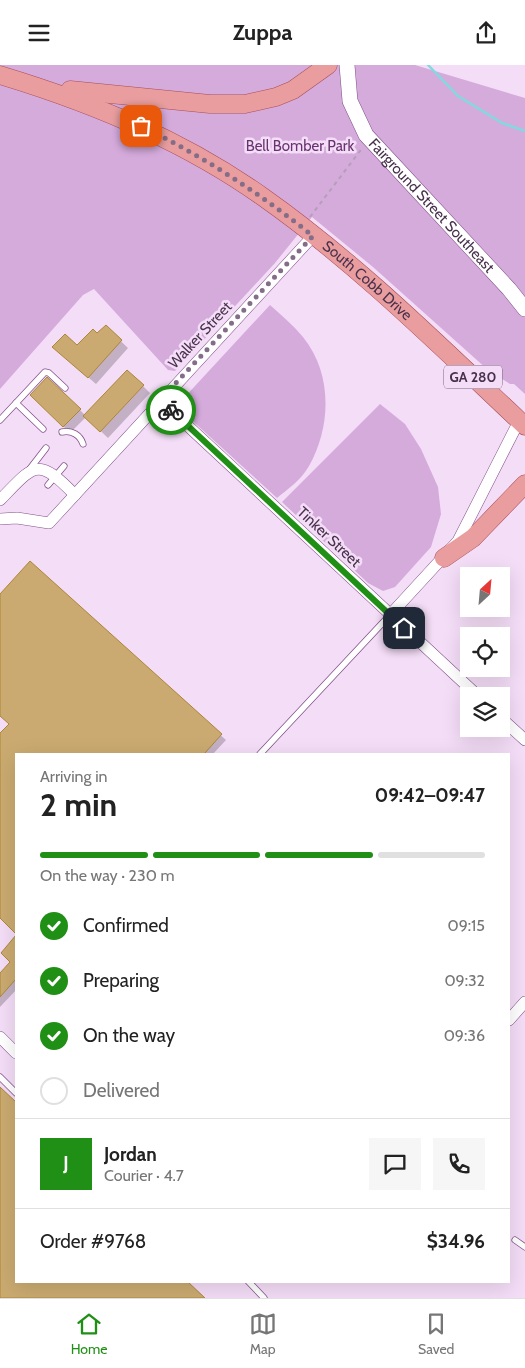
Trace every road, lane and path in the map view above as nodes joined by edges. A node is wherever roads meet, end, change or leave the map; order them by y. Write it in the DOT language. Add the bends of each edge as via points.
graph roads {
  1 [pos="328,65"];
  2 [pos="347,65"];
  3 [pos="0,75"];
  4 [pos="39,87"];
  5 [pos="370,140"];
  6 [pos="311,217"];
  7 [pos="313,236"];
  8 [pos="525,309"];
  9 [pos="65,388"];
  10 [pos="160,400"];
  11 [pos="16,403"];
  12 [pos="0,419"];
  13 [pos="523,419"];
  14 [pos="43,429"];
  15 [pos="62,433"];
  16 [pos="84,444"];
  17 [pos="46,448"];
  18 [pos="64,465"];
  19 [pos="27,471"];
  20 [pos="52,481"];
  21 [pos="525,484"];
  22 [pos="2,493"];
  23 [pos="75,495"];
  24 [pos="0,519"];
  25 [pos="444,558"];
  26 [pos="390,615"];
  27 [pos="468,687"];
  28 [pos="510,726"];
  29 [pos="525,740"];
  30 [pos="261,753"];
  31 [pos="525,1002"];
  32 [pos="510,1019"];
  33 [pos="0,1037"];
  34 [pos="15,1052"];
  35 [pos="0,1077"];
  36 [pos="15,1092"];
  37 [pos="515,1240"];
  38 [pos="525,1247"];
  39 [pos="250,1283"];
  40 [pos="264,1298"];
  1 -- 4 [label="main road" via="293,90 245,104 202,103"];
  2 -- 5 [label="main road, Fairground Street Southeast" via="351,107"];
  3 -- 4 [label="main road, South Cobb Drive / GA 280"];
  4 -- 7 [label="main road, South Cobb Drive / GA 280" via="107,111 174,143 263,197"];
  5 -- 6 [label="path"];
  5 -- 8 [label="main road, Fairground Street Southeast"];
  7 -- 10 [label="street, Walker Street"];
  7 -- 13 [label="main road, South Cobb Drive / GA 280" via="386,296"];
  9 -- 11 [label="lane" via="45,372"];
  10 -- 23 [label="street, Walker Street"];
  10 -- 26 [label="street, Tinker Street"];
  11 -- 12 [label="lane"];
  11 -- 14 [label="lane"];
  13 -- 25 [label="street" via="464,531"];
  15 -- 16 [label="lane" via="73,432"];
  17 -- 19 [label="lane"];
  18 -- 20 [label="lane"];
  19 -- 20 [label="street" via="44,470"];
  19 -- 22 [label="street"];
  20 -- 23 [label="street"];
  21 -- 25 [label="main road" via="473,538"];
  23 -- 24 [label="street, Walker Street" via="48,523"];
  25 -- 26 [label="street"];
  26 -- 27 [label="street, Tinker Street"];
  26 -- 30 [label="lane"];
  28 -- 29 [label="street"];
  31 -- 32 [label="street"];
  33 -- 34 [label="street"];
  35 -- 36 [label="lane"];
  37 -- 38 [label="lane"];
  39 -- 40 [label="lane"];
}
